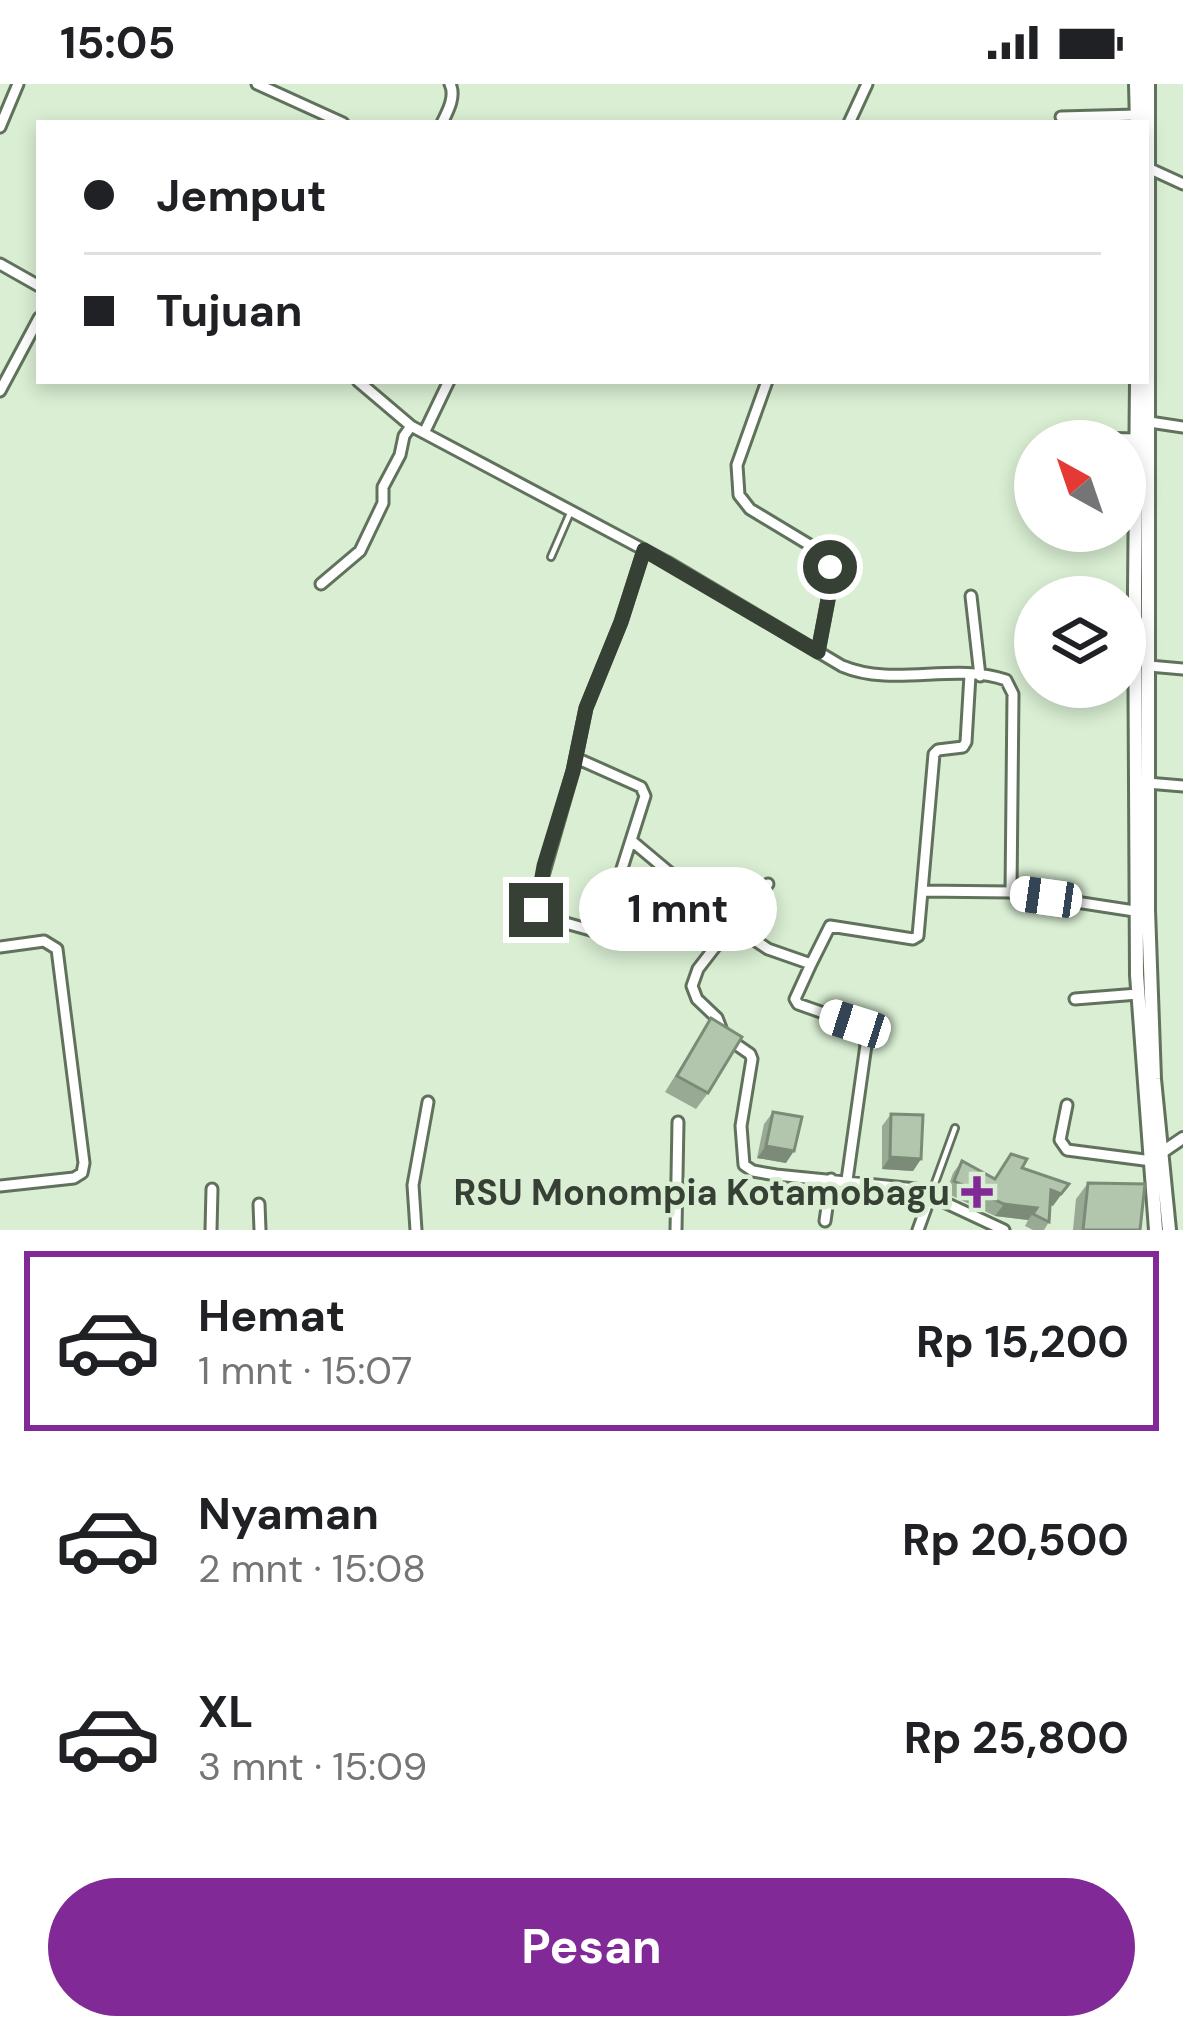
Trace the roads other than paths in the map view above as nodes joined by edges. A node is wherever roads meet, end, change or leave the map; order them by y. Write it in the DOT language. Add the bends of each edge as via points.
graph roads {
  1 [pos="18,84"];
  2 [pos="257,84"];
  3 [pos="450,84"];
  4 [pos="867,84"];
  5 [pos="1136,84"];
  6 [pos="1148,84"];
  7 [pos="1061,117"];
  8 [pos="1137,119"];
  9 [pos="336,120"];
  10 [pos="443,120"];
  11 [pos="850,120"];
  12 [pos="1148,120"];
  13 [pos="0,127"];
  14 [pos="1149,168"];
  15 [pos="1183,184"];
  16 [pos="0,264"];
  17 [pos="36,284"];
  18 [pos="36,323"];
  19 [pos="4,376"];
  20 [pos="362,384"];
  21 [pos="447,384"];
  22 [pos="766,384"];
  23 [pos="1137,384"];
  24 [pos="1144,384"];
  25 [pos="0,392"];
  26 [pos="1143,420"];
  27 [pos="1143,420"];
  28 [pos="1146,421"];
  29 [pos="411,426"];
  30 [pos="1183,427"];
  31 [pos="424,433"];
  32 [pos="571,512"];
  33 [pos="644,550"];
  34 [pos="1136,552"];
  35 [pos="1146,552"];
  36 [pos="551,557"];
  37 [pos="321,584"];
  38 [pos="971,596"];
  39 [pos="818,652"];
  40 [pos="1148,667"];
  41 [pos="1183,670"];
  42 [pos="975,675"];
  43 [pos="576,758"];
  44 [pos="1144,783"];
  45 [pos="1183,786"];
  46 [pos="633,842"];
  47 [pos="768,884"];
  48 [pos="922,892"];
  49 [pos="1011,892"];
  50 [pos="703,901"];
  51 [pos="1143,912"];
  52 [pos="730,924"];
  53 [pos="678,933"];
  54 [pos="0,947"];
  55 [pos="812,964"];
  56 [pos="1138,994"];
  57 [pos="1075,999"];
  58 [pos="428,1102"];
  59 [pos="1067,1105"];
  60 [pos="678,1122"];
  61 [pos="955,1128"];
  62 [pos="1183,1138"];
  63 [pos="1155,1156"];
  64 [pos="831,1179"];
  65 [pos="847,1180"];
  66 [pos="0,1186"];
  67 [pos="212,1189"];
  68 [pos="931,1194"];
  69 [pos="259,1204"];
  70 [pos="825,1221"];
  71 [pos="986,1226"];
  72 [pos="211,1230"];
  73 [pos="260,1230"];
  74 [pos="416,1230"];
  75 [pos="676,1230"];
  76 [pos="918,1230"];
  77 [pos="1004,1230"];
  78 [pos="1156,1230"];
  79 [pos="1169,1230"];
  1 -- 13 [label="street"];
  2 -- 9 [label="street"];
  3 -- 10 [label="street"];
  4 -- 11 [label="street"];
  5 -- 8 [label="main road"];
  6 -- 12 [label="main road"];
  7 -- 8 [label="street"];
  14 -- 15 [label="street"];
  16 -- 17 [label="street"];
  18 -- 19 [label="street"];
  19 -- 25 [label="street"];
  20 -- 29 [label="street"];
  21 -- 31 [label="street"];
  22 -- 39 [label="street" via="737,466 739,495 829,562"];
  23 -- 27 [label="main road"];
  24 -- 26 [label="main road"];
  28 -- 30 [label="street"];
  29 -- 31 [label="street"];
  29 -- 37 [label="street" via="360,551"];
  31 -- 32 [label="street"];
  32 -- 33 [label="street"];
  32 -- 36 [label="lane"];
  33 -- 39 [label="street"];
  33 -- 43 [label="street" via="586,708"];
  34 -- 44 [label="main road"];
  35 -- 40 [label="main road"];
  38 -- 42 [label="street"];
  39 -- 42 [label="street" via="866,674"];
  40 -- 41 [label="street"];
  40 -- 44 [label="main road"];
  42 -- 48 [label="street" via="966,742 934,754"];
  42 -- 49 [label="street" via="1006,680 1013,694"];
  43 -- 46 [label="street" via="645,792"];
  43 -- 46 [label="street" via="536,910 600,929"];
  44 -- 45 [label="street"];
  44 -- 51 [label="main road"];
  46 -- 50 [label="street"];
  47 -- 52 [label="street"];
  48 -- 49 [label="street"];
  48 -- 55 [label="street" via="918,936 830,926"];
  49 -- 51 [label="street"];
  50 -- 52 [label="street"];
  50 -- 53 [label="street"];
  51 -- 56 [label="main road"];
  51 -- 63 [label="main road"];
  52 -- 55 [label="street" via="779,955"];
  52 -- 64 [label="street" via="692,986 724,1036 751,1054 744,1165"];
  54 -- 66 [label="street" via="44,941 57,949 84,1163 74,1178"];
  55 -- 65 [label="street" via="798,1004 855,1024 866,1045"];
  56 -- 57 [label="street"];
  56 -- 63 [label="main road"];
  58 -- 74 [label="street" via="413,1185"];
  59 -- 63 [label="street" via="1060,1140 1067,1150"];
  60 -- 75 [label="street"];
  61 -- 68 [label="lane"];
  62 -- 63 [label="street"];
  63 -- 78 [label="main road"];
  63 -- 79 [label="main road"];
  64 -- 65 [label="street"];
  64 -- 70 [label="street"];
  65 -- 68 [label="street"];
  67 -- 72 [label="street"];
  68 -- 71 [label="street"];
  68 -- 76 [label="street"];
  69 -- 73 [label="street"];
  71 -- 77 [label="street"];
}
